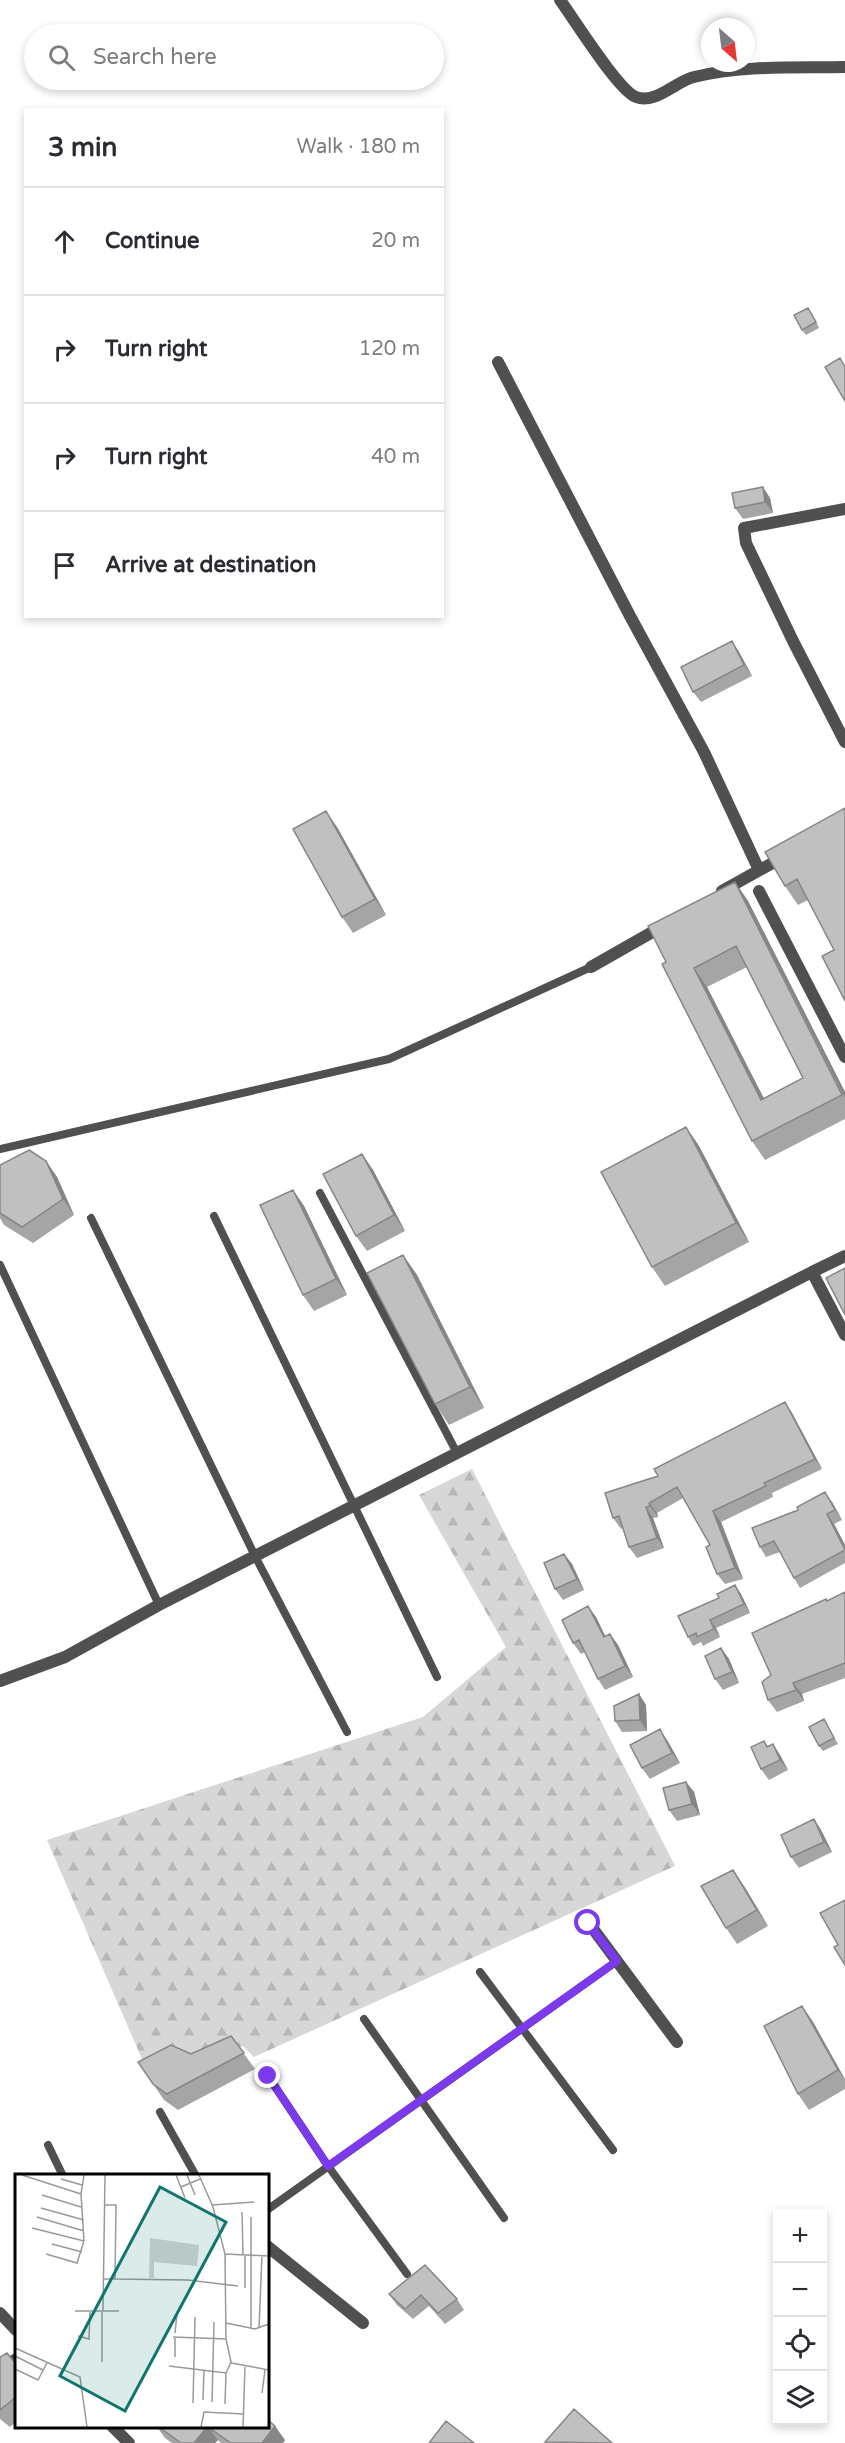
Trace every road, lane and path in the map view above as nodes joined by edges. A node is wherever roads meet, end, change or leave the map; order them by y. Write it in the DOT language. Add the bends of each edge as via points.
graph roads {
  1 [pos="560,0"];
  2 [pos="845,67"];
  3 [pos="498,362"];
  4 [pos="845,509"];
  5 [pos="845,742"];
  6 [pos="797,850"];
  7 [pos="759,870"];
  8 [pos="759,891"];
  9 [pos="710,899"];
  10 [pos="670,922"];
  11 [pos="591,968"];
  12 [pos="845,1057"];
  13 [pos="0,1149"];
  14 [pos="320,1193"];
  15 [pos="214,1216"];
  16 [pos="91,1218"];
  17 [pos="845,1256"];
  18 [pos="0,1265"];
  19 [pos="812,1272"];
  20 [pos="845,1335"];
  21 [pos="457,1453"];
  22 [pos="356,1504"];
  23 [pos="255,1556"];
  24 [pos="159,1605"];
  25 [pos="437,1677"];
  26 [pos="0,1682"];
  27 [pos="347,1732"];
  28 [pos="588,1923"];
  29 [pos="617,1961"];
  30 [pos="480,1972"];
  31 [pos="364,2019"];
  32 [pos="521,2028"];
  33 [pos="677,2042"];
  34 [pos="268,2076"];
  35 [pos="421,2100"];
  36 [pos="160,2112"];
  37 [pos="48,2145"];
  38 [pos="613,2150"];
  39 [pos="328,2166"];
  40 [pos="62,2174"];
  41 [pos="195,2174"];
  42 [pos="268,2209"];
  43 [pos="504,2218"];
  44 [pos="268,2247"];
  45 [pos="407,2274"];
  46 [pos="0,2313"];
  47 [pos="363,2323"];
  48 [pos="15,2330"];
  49 [pos="15,2357"];
  50 [pos="0,2366"];
  51 [pos="113,2428"];
  52 [pos="129,2443"];
  1 -- 2 [label="street" via="611,73 633,97 653,97 691,77 727,70"];
  3 -- 7 [label="street" via="704,752"];
  4 -- 5 [label="street" via="744,528 746,543"];
  6 -- 7 [label="street"];
  7 -- 9 [label="street"];
  8 -- 12 [label="street"];
  10 -- 11 [label="street"];
  11 -- 13 [label="lane" via="389,1059"];
  14 -- 21 [label="lane"];
  15 -- 22 [label="lane"];
  16 -- 23 [label="lane"];
  17 -- 19 [label="street"];
  18 -- 24 [label="lane"];
  19 -- 20 [label="street"];
  19 -- 21 [label="street"];
  21 -- 22 [label="street"];
  22 -- 23 [label="street"];
  22 -- 25 [label="lane"];
  23 -- 24 [label="street"];
  23 -- 27 [label="lane"];
  24 -- 26 [label="street" via="65,1657"];
  28 -- 29 [label="street"];
  29 -- 32 [label="lane"];
  29 -- 33 [label="street"];
  30 -- 32 [label="lane"];
  31 -- 35 [label="lane"];
  32 -- 35 [label="lane"];
  32 -- 38 [label="lane"];
  34 -- 39 [label="lane"];
  35 -- 39 [label="lane"];
  35 -- 43 [label="lane"];
  36 -- 41 [label="lane"];
  37 -- 40 [label="lane"];
  39 -- 42 [label="lane"];
  39 -- 45 [label="lane"];
  44 -- 47 [label="street"];
  46 -- 48 [label="street"];
  49 -- 50 [label="lane"];
  51 -- 52 [label="street"];
}
